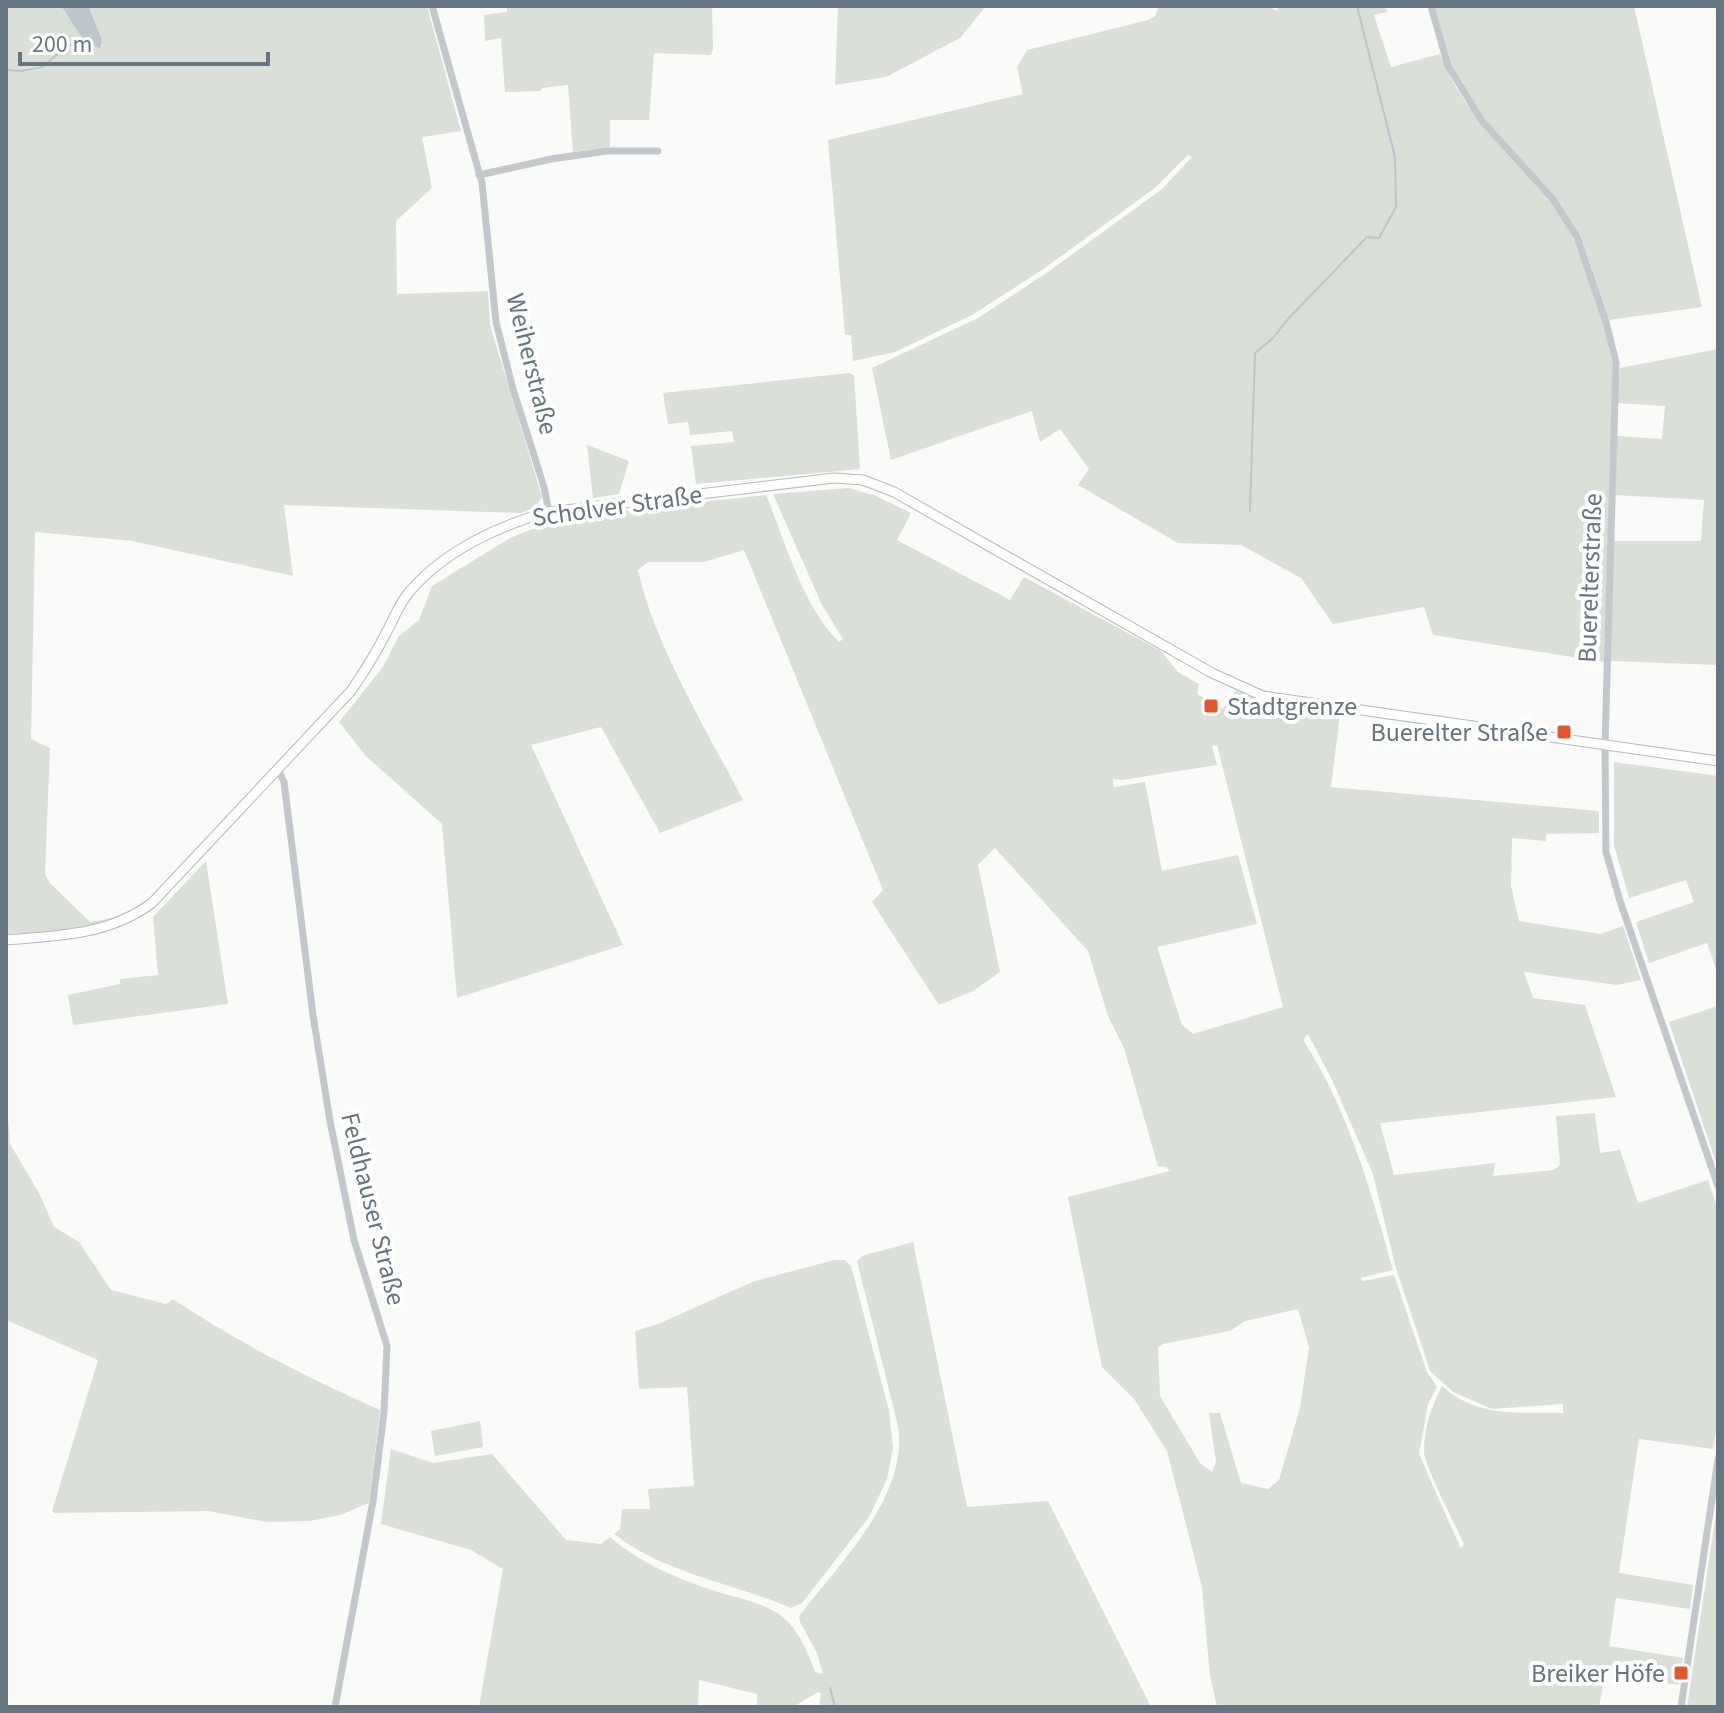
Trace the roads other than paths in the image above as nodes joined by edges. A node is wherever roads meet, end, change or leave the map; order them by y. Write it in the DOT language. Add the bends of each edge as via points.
graph roads {
  1 [pos="432,6"];
  2 [pos="1431,6"];
  3 [pos="658,151"];
  4 [pos="479,175"];
  5 [pos="549,512"];
  6 [pos="1605,745"];
  7 [pos="1718,761"];
  8 [pos="277,768"];
  9 [pos="6,940"];
  10 [pos="1718,1186"];
  11 [pos="1718,1459"];
  12 [pos="335,1707"];
  13 [pos="1681,1707"];
  1 -- 4 [label="street, Weiherstraße"];
  2 -- 6 [label="street, Buerelterstraße" via="1448,66 1482,121 1552,198 1577,237 1616,362"];
  3 -- 4 [label="street" via="607,151"];
  4 -- 5 [label="street, Weiherstraße" via="496,322"];
  5 -- 6 [label="street, Scholver Straße" via="834,478 863,480 894,492 1263,696"];
  5 -- 8 [label="street, Scholver Straße" via="469,545 413,588 351,691"];
  6 -- 7 [label="street, Scholver Straße"];
  6 -- 10 [label="street, Buerelterstraße" via="1606,852"];
  8 -- 9 [label="street, Scholver Straße" via="136,915 82,933"];
  8 -- 12 [label="street, Feldhauser Straße" via="284,782 330,1121 354,1240 387,1346 375,1486"];
  11 -- 13 [label="street"];
}
